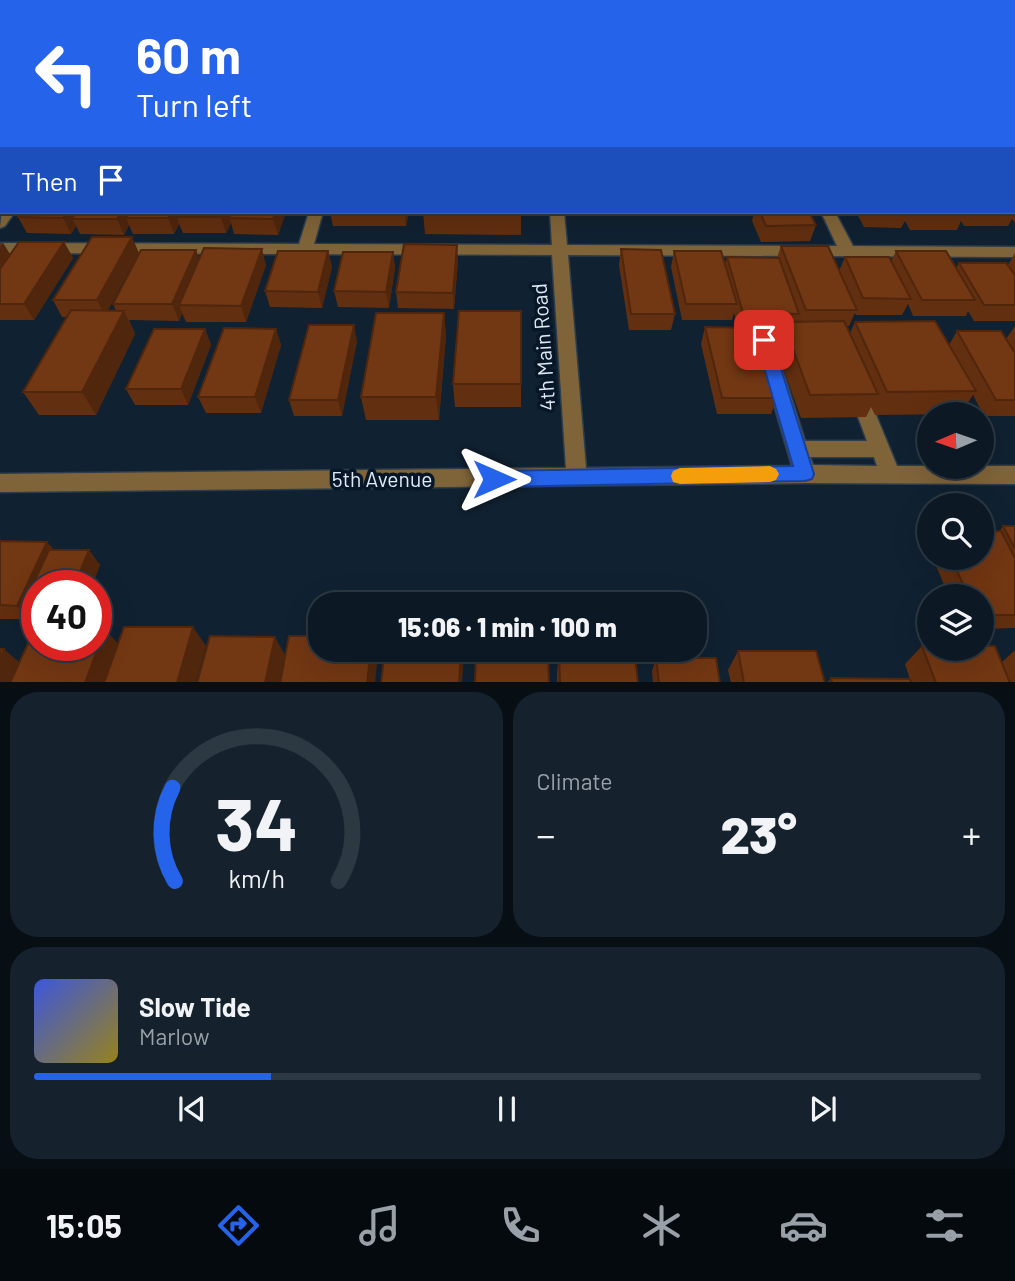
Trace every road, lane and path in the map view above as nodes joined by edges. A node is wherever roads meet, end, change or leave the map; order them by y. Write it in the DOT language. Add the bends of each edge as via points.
graph roads {
  1 [pos="315,214"];
  2 [pos="556,214"];
  3 [pos="829,214"];
  4 [pos="0,248"];
  5 [pos="305,249"];
  6 [pos="559,249"];
  7 [pos="848,252"];
  8 [pos="1015,252"];
  9 [pos="824,340"];
  10 [pos="852,377"];
  11 [pos="797,449"];
  12 [pos="881,449"];
  13 [pos="805,474"];
  14 [pos="891,475"];
  15 [pos="1015,475"];
  16 [pos="577,478"];
  17 [pos="0,483"];
  1 -- 5 [label="street"];
  2 -- 6 [label="street, 4th Main Road"];
  3 -- 7 [label="street"];
  4 -- 5 [label="street"];
  5 -- 6 [label="street"];
  6 -- 7 [label="street"];
  6 -- 16 [label="street, 4th Main Road"];
  7 -- 8 [label="street"];
  9 -- 11 [label="street" via="764,340"];
  10 -- 12 [label="street"];
  11 -- 12 [label="street"];
  11 -- 13 [label="street"];
  12 -- 14 [label="street"];
  13 -- 14 [label="street, 5th Avenue"];
  13 -- 16 [label="street, 5th Avenue"];
  14 -- 15 [label="street, 5th Avenue"];
  16 -- 17 [label="street, 5th Avenue"];
}
